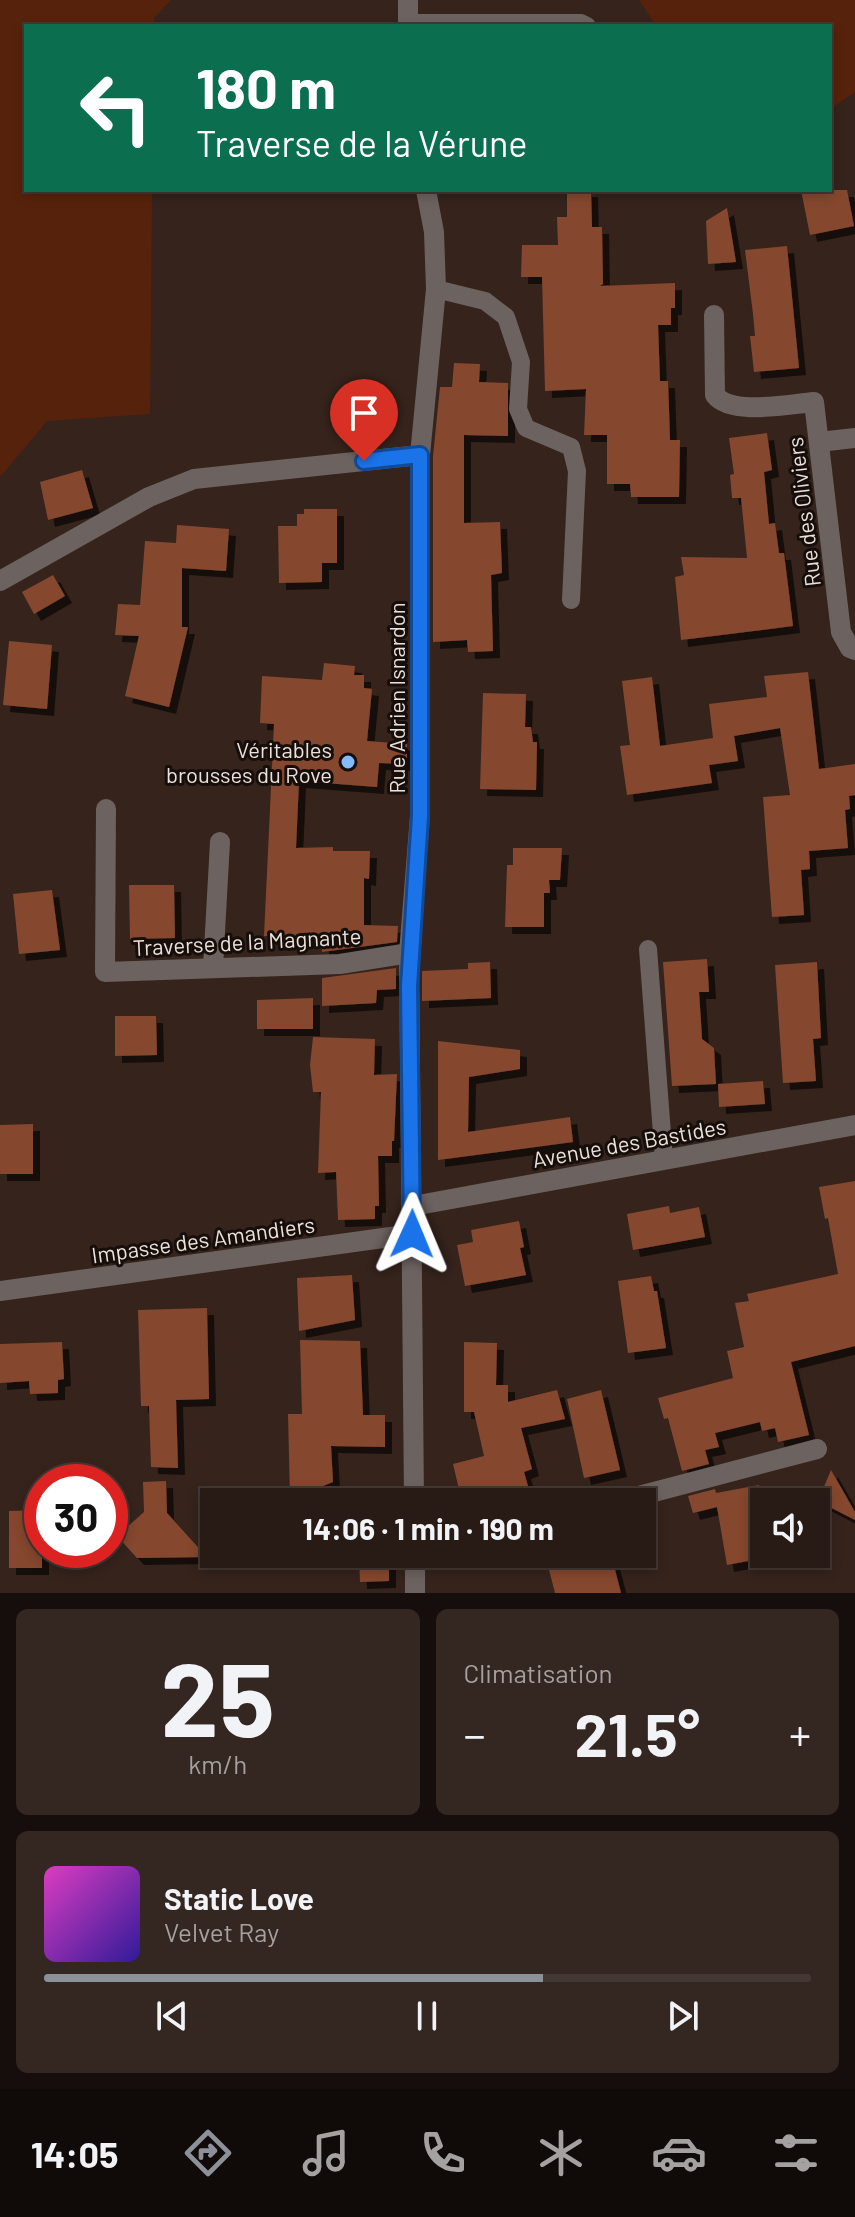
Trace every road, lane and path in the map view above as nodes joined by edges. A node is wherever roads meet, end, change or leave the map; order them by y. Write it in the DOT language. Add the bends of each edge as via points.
graph roads {
  1 [pos="408,0"];
  2 [pos="408,24"];
  3 [pos="494,24"];
  4 [pos="583,24"];
  5 [pos="426,192"];
  6 [pos="436,289"];
  7 [pos="714,315"];
  8 [pos="855,438"];
  9 [pos="819,442"];
  10 [pos="420,455"];
  11 [pos="0,581"];
  12 [pos="571,600"];
  13 [pos="855,650"];
  14 [pos="106,809"];
  15 [pos="220,842"];
  16 [pos="648,949"];
  17 [pos="409,953"];
  18 [pos="213,968"];
  19 [pos="855,1125"];
  20 [pos="664,1160"];
  21 [pos="413,1206"];
  22 [pos="412,1234"];
  23 [pos="0,1291"];
  24 [pos="817,1449"];
  25 [pos="414,1488"];
  26 [pos="656,1491"];
  27 [pos="416,1568"];
  28 [pos="415,1593"];
  1 -- 2 [label="street"];
  3 -- 4 [label="lane"];
  5 -- 6 [label="street, Rue Adrien Isnardon"];
  6 -- 10 [label="street, Rue Adrien Isnardon"];
  6 -- 12 [label="lane" via="485,301 506,317 521,362 518,409 526,428 571,447 577,471"];
  7 -- 9 [label="street, Rue des Oliviers" via="715,395 734,407 814,402"];
  8 -- 9 [label="street"];
  9 -- 13 [label="street, Rue des Oliviers" via="841,632"];
  10 -- 11 [label="street" via="194,479 149,497"];
  10 -- 17 [label="street, Rue Adrien Isnardon" via="420,816"];
  14 -- 18 [label="street, Traverse de la Magnante" via="105,972"];
  15 -- 18 [label="street, Traverse de la Magnante"];
  16 -- 20 [label="lane"];
  17 -- 18 [label="street, Traverse de la Magnante" via="340,964"];
  17 -- 21 [label="street, Rue Adrien Isnardon"];
  19 -- 20 [label="street, Avenue des Bastides"];
  20 -- 21 [label="street, Avenue des Bastides"];
  21 -- 22 [label="street, Rue Adrien Isnardon"];
  22 -- 23 [label="street, Impasse des Amandiers"];
  22 -- 25 [label="street, Rue Adrien Isnardon"];
  24 -- 26 [label="street"];
  27 -- 28 [label="street"];
}
